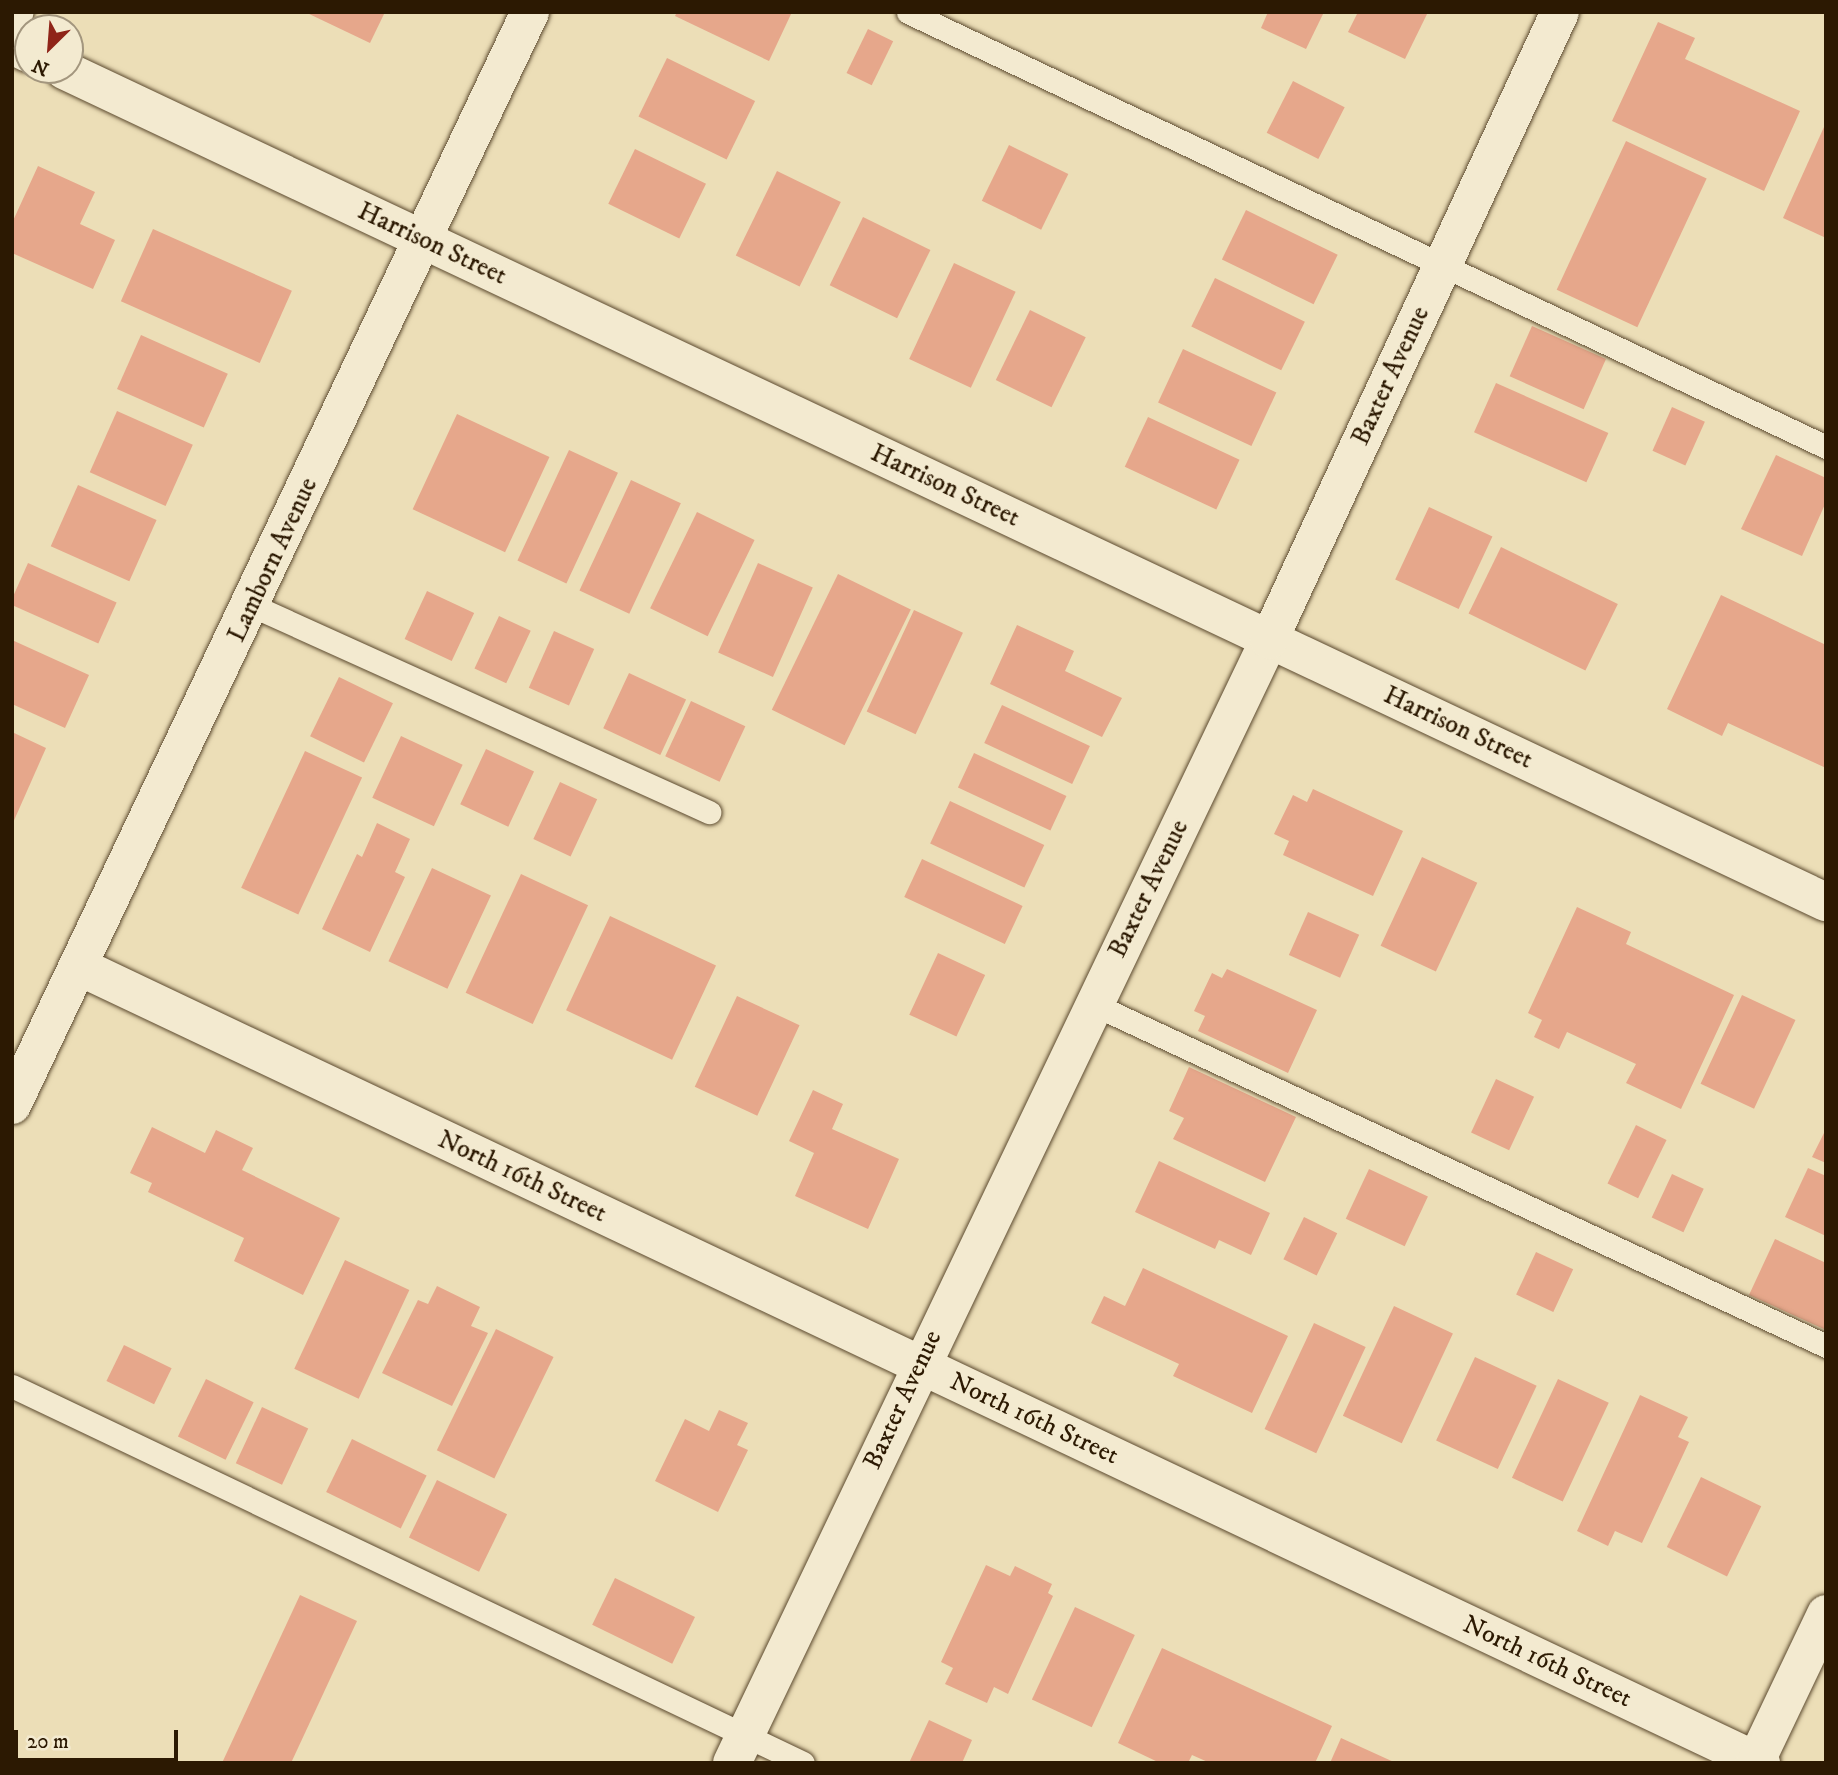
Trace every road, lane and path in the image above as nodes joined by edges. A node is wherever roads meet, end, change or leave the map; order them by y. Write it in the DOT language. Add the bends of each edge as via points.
graph roads {
  1 [pos="22,12"];
  2 [pos="530,12"];
  3 [pos="908,12"];
  4 [pos="1560,12"];
  5 [pos="12,33"];
  6 [pos="84,79"];
  7 [pos="424,240"];
  8 [pos="1442,267"];
  9 [pos="1826,447"];
  10 [pos="251,605"];
  11 [pos="1269,640"];
  12 [pos="709,812"];
  13 [pos="1826,902"];
  14 [pos="80,967"];
  15 [pos="1093,1004"];
  16 [pos="12,1105"];
  17 [pos="1826,1346"];
  18 [pos="920,1365"];
  19 [pos="12,1386"];
  20 [pos="1826,1614"];
  21 [pos="738,1749"];
  22 [pos="1757,1762"];
  23 [pos="803,1763"];
  1 -- 5 [label="lane"];
  2 -- 7 [label="street, Lamborn Avenue"];
  3 -- 8 [label="lane"];
  4 -- 8 [label="street, Baxter Avenue"];
  6 -- 7 [label="street, Harrison Street"];
  7 -- 10 [label="street, Lamborn Avenue"];
  7 -- 11 [label="street, Harrison Street"];
  8 -- 9 [label="lane"];
  8 -- 11 [label="street, Baxter Avenue"];
  10 -- 12 [label="lane"];
  10 -- 14 [label="street, Lamborn Avenue"];
  11 -- 13 [label="street, Harrison Street"];
  11 -- 15 [label="street, Baxter Avenue"];
  14 -- 16 [label="street, Lamborn Avenue"];
  14 -- 18 [label="street, North 16th Street"];
  15 -- 17 [label="lane"];
  15 -- 18 [label="street, Baxter Avenue"];
  18 -- 21 [label="street, Baxter Avenue"];
  18 -- 22 [label="street, North 16th Street"];
  19 -- 21 [label="lane"];
  20 -- 22 [label="street"];
  21 -- 23 [label="lane"];
}
